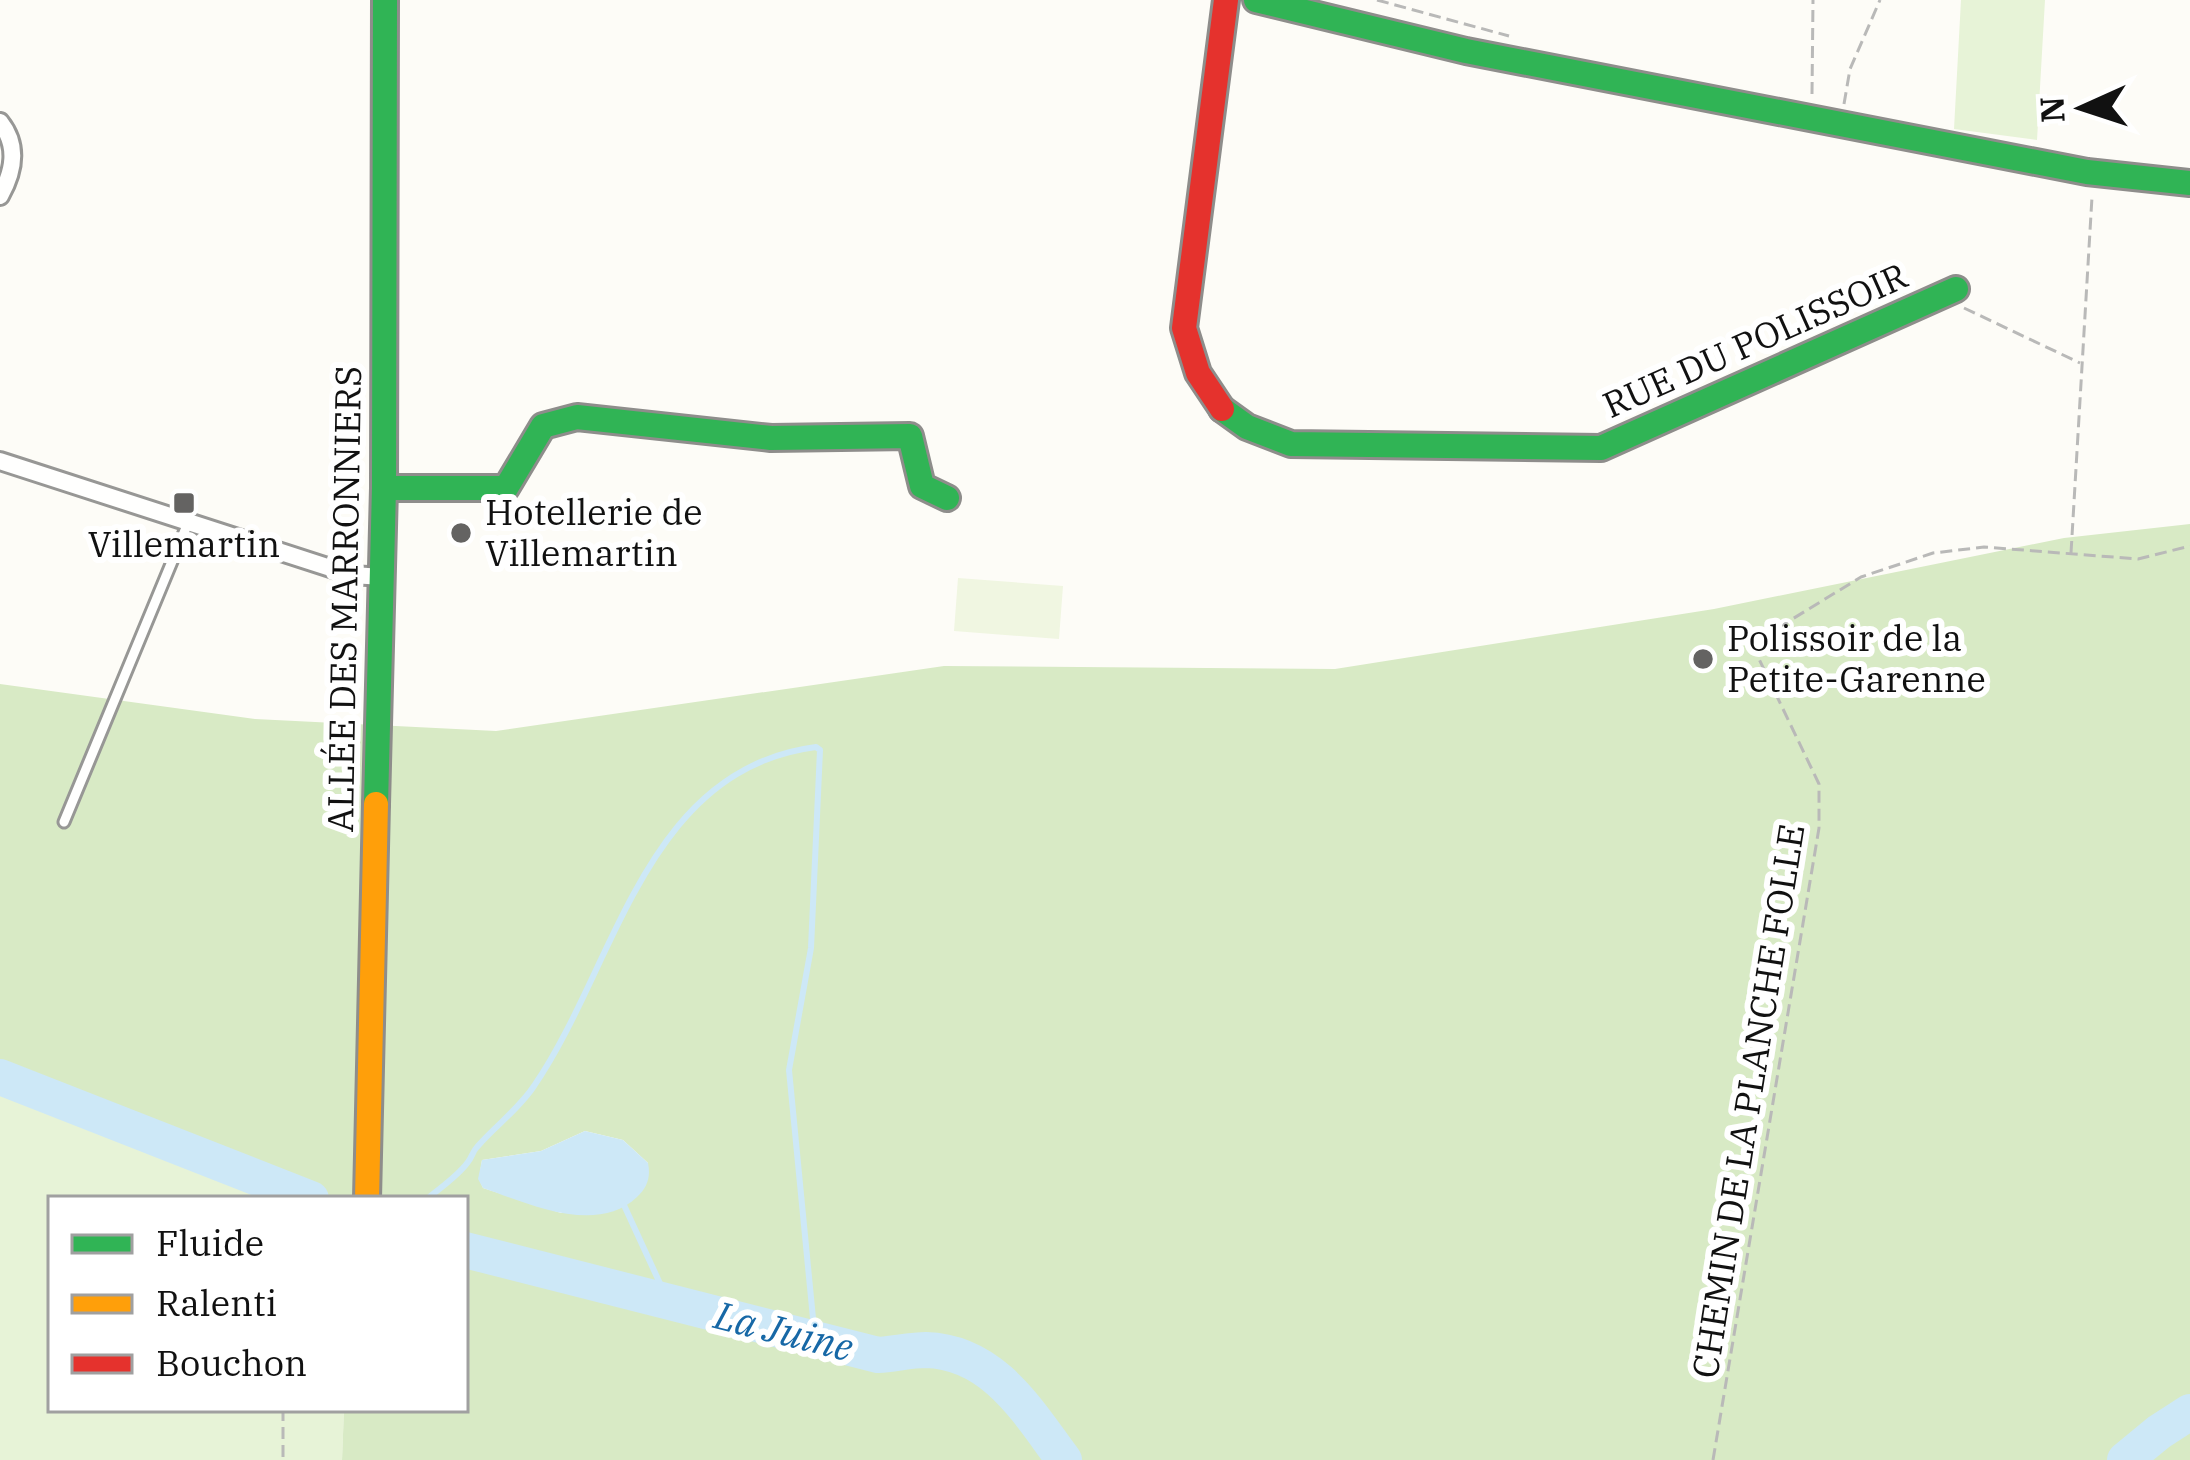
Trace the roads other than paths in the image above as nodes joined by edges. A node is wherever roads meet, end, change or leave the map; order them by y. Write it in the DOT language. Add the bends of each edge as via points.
graph roads {
  1 [pos="385,0"];
  2 [pos="1226,0"];
  3 [pos="1256,0"];
  4 [pos="0,122"];
  5 [pos="2190,183"];
  6 [pos="0,196"];
  7 [pos="1948,293"];
  8 [pos="0,461"];
  9 [pos="384,488"];
  10 [pos="946,498"];
  11 [pos="188,523"];
  12 [pos="383,577"];
  13 [pos="64,822"];
  14 [pos="367,1196"];
  1 -- 9 [label="street, ALLÉE DES MARRONNIERS"];
  2 -- 7 [label="street, RUE DU POLISSOIR" via="1184,328 1206,392 1250,432 1291,444 1601,448"];
  3 -- 5 [label="street" via="1466,51 2094,172"];
  4 -- 6 [label="street" via="14,154"];
  8 -- 11 [label="street"];
  9 -- 10 [label="street" via="506,488 543,426 577,417 771,438 910,436 922,486"];
  9 -- 12 [label="street, ALLÉE DES MARRONNIERS"];
  11 -- 12 [label="street" via="352,575"];
  11 -- 13 [label="lane"];
  12 -- 14 [label="street, ALLÉE DES MARRONNIERS"];
}
